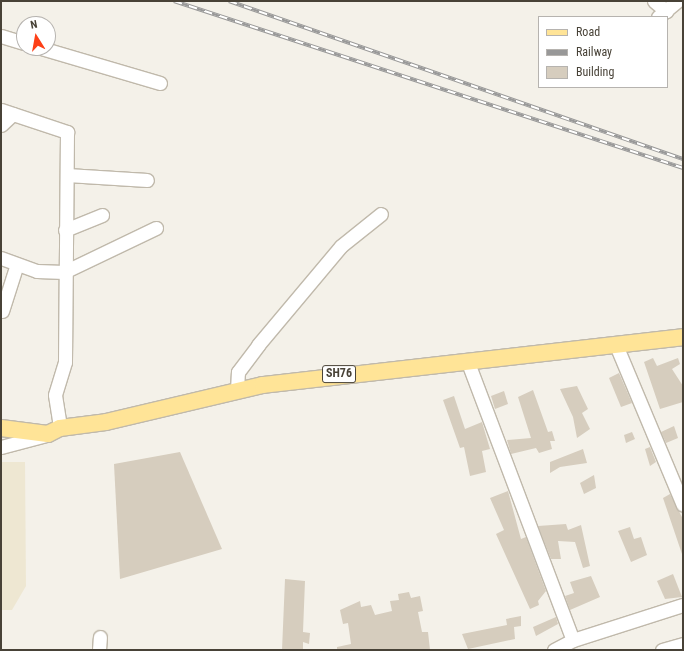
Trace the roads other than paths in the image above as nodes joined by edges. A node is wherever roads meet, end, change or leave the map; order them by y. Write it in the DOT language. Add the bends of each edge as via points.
graph roads {
  1 [pos="654,1"];
  2 [pos="677,1"];
  3 [pos="662,14"];
  4 [pos="1,36"];
  5 [pos="16,41"];
  6 [pos="56,52"];
  7 [pos="160,83"];
  8 [pos="7,112"];
  9 [pos="1,124"];
  10 [pos="67,175"];
  11 [pos="147,180"];
  12 [pos="381,214"];
  13 [pos="102,215"];
  14 [pos="156,228"];
  15 [pos="65,230"];
  16 [pos="1,258"];
  17 [pos="17,264"];
  18 [pos="64,272"];
  19 [pos="2,311"];
  20 [pos="683,337"];
  21 [pos="616,345"];
  22 [pos="467,360"];
  23 [pos="236,390"];
  24 [pos="1,428"];
  25 [pos="54,431"];
  26 [pos="1,447"];
  27 [pos="683,505"];
  28 [pos="683,605"];
  29 [pos="573,640"];
  30 [pos="683,644"];
  31 [pos="554,650"];
  32 [pos="662,650"];
  1 -- 3 [label="street"];
  2 -- 3 [label="street"];
  4 -- 5 [label="street"];
  6 -- 7 [label="street"];
  8 -- 9 [label="street"];
  8 -- 10 [label="street" via="67,132"];
  10 -- 11 [label="street"];
  10 -- 15 [label="street"];
  12 -- 23 [label="street" via="340,246 258,345 238,372"];
  13 -- 15 [label="street"];
  14 -- 18 [label="street"];
  15 -- 18 [label="street"];
  16 -- 17 [label="street"];
  17 -- 18 [label="street" via="37,271"];
  17 -- 19 [label="street"];
  18 -- 25 [label="street" via="65,362 55,395"];
  20 -- 21 [label="main road, SH76"];
  21 -- 22 [label="main road, SH76"];
  21 -- 27 [label="street"];
  22 -- 23 [label="main road, SH76"];
  22 -- 29 [label="street"];
  23 -- 25 [label="main road, SH76" via="106,422"];
  24 -- 25 [label="main road, SH76"];
  25 -- 26 [label="street"];
  28 -- 29 [label="street"];
  29 -- 31 [label="street"];
  30 -- 32 [label="street"];
}
